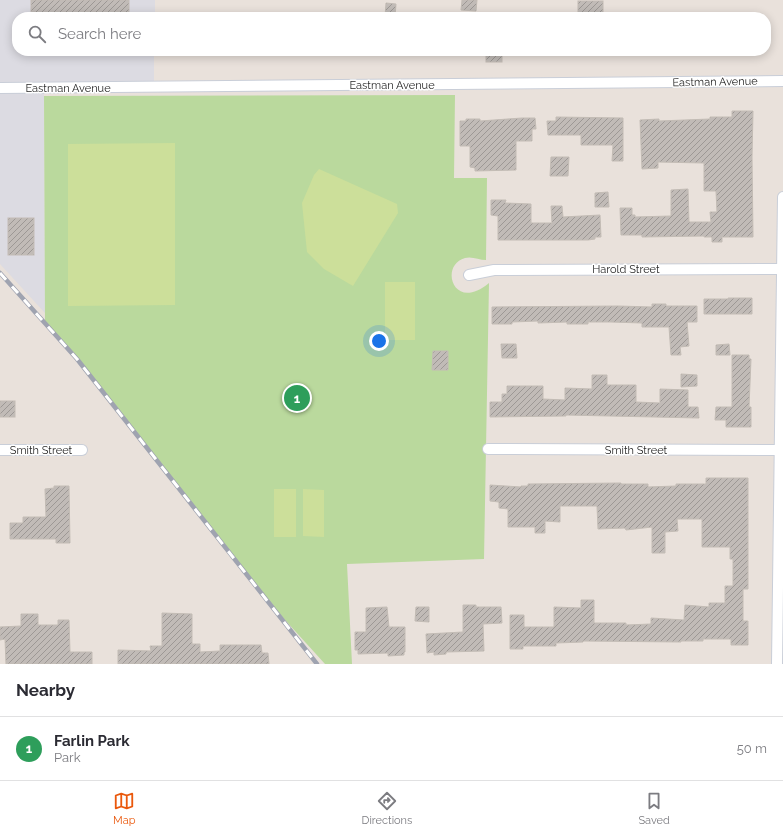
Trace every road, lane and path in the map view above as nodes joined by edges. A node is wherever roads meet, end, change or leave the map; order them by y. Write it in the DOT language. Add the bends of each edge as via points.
graph roads {
  1 [pos="783,81"];
  2 [pos="0,88"];
  3 [pos="783,197"];
  4 [pos="782,268"];
  5 [pos="469,275"];
  6 [pos="488,449"];
  7 [pos="0,450"];
  8 [pos="82,450"];
  9 [pos="782,450"];
  10 [pos="777,664"];
  1 -- 2 [label="street, Eastman Avenue"];
  3 -- 4 [label="street"];
  4 -- 5 [label="street, Harold Street" via="494,270"];
  4 -- 9 [label="street"];
  6 -- 9 [label="street, Smith Street"];
  7 -- 8 [label="street, Smith Street"];
  9 -- 10 [label="street"];
}
